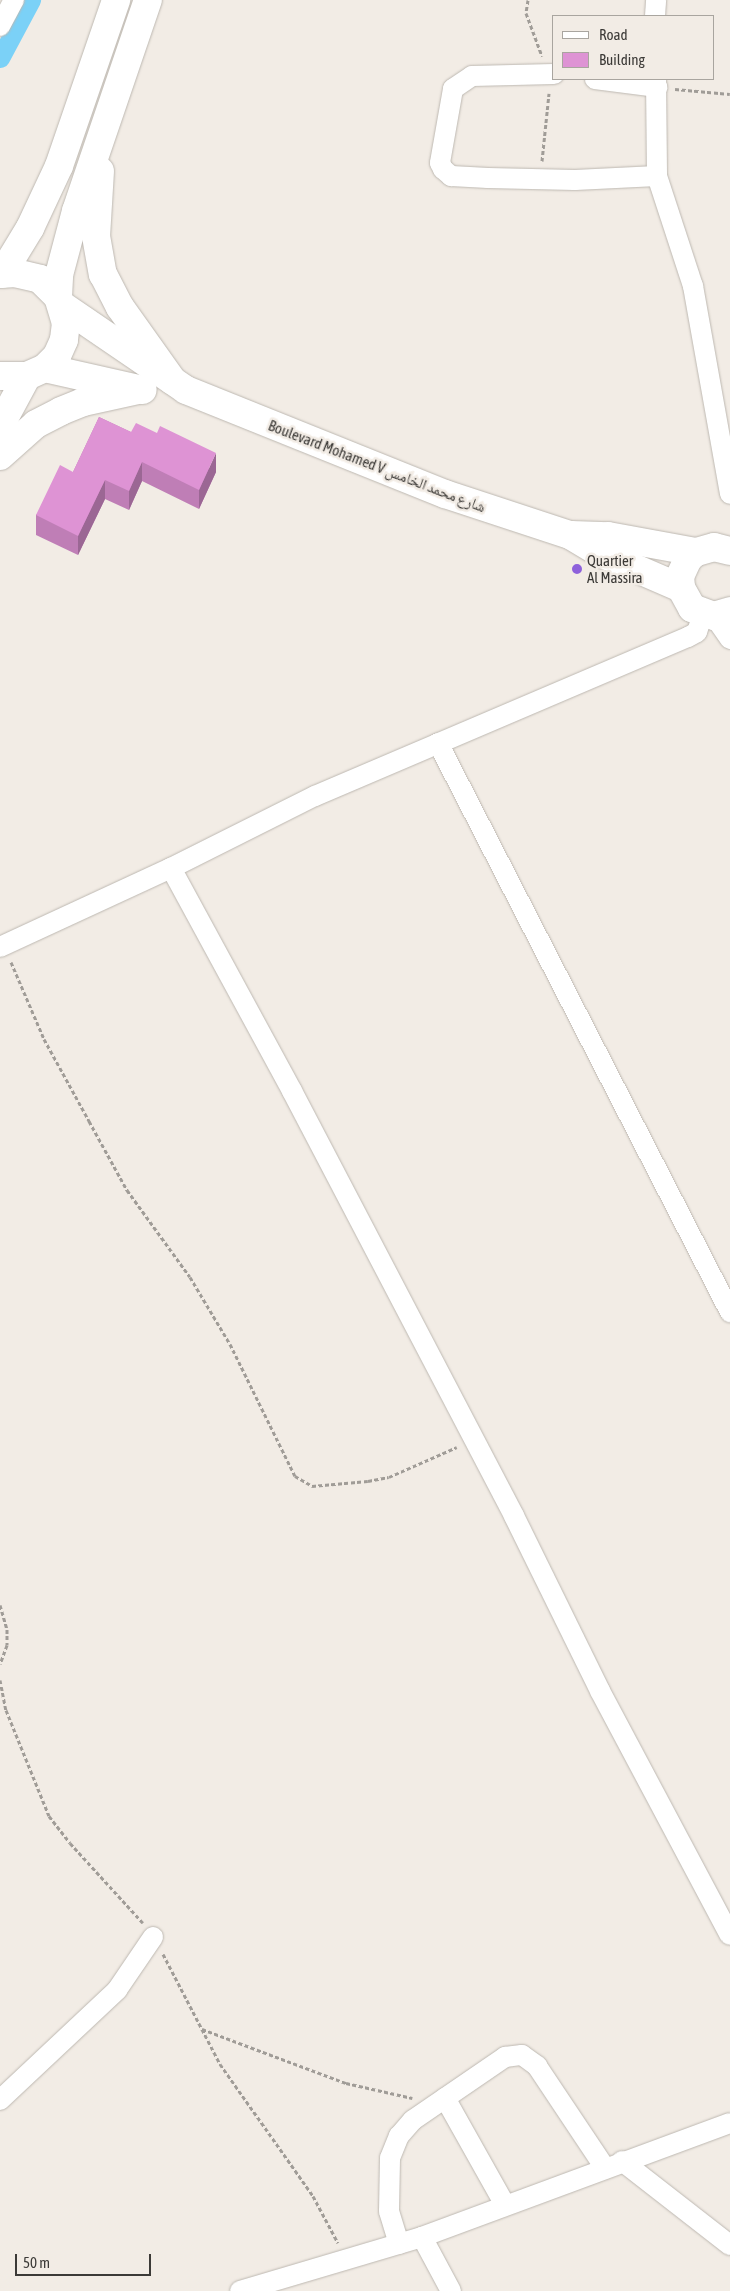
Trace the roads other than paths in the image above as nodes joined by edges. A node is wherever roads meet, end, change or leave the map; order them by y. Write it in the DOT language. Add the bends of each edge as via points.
graph roads {
  1 [pos="14,0"];
  2 [pos="116,0"];
  3 [pos="148,0"];
  4 [pos="656,0"];
  5 [pos="655,15"];
  6 [pos="0,26"];
  7 [pos="552,74"];
  8 [pos="610,80"];
  9 [pos="656,83"];
  10 [pos="99,141"];
  11 [pos="658,176"];
  12 [pos="1,274"];
  13 [pos="61,302"];
  14 [pos="36,372"];
  15 [pos="0,376"];
  16 [pos="179,385"];
  17 [pos="138,390"];
  18 [pos="0,426"];
  19 [pos="0,456"];
  20 [pos="730,494"];
  21 [pos="570,535"];
  22 [pos="730,551"];
  23 [pos="696,552"];
  24 [pos="681,588"];
  25 [pos="716,614"];
  26 [pos="730,639"];
  27 [pos="438,743"];
  28 [pos="172,868"];
  29 [pos="2,946"];
  30 [pos="730,1312"];
  31 [pos="730,1935"];
  32 [pos="153,1937"];
  33 [pos="0,2100"];
  34 [pos="441,2101"];
  35 [pos="730,2123"];
  36 [pos="614,2165"];
  37 [pos="505,2205"];
  38 [pos="422,2237"];
  39 [pos="399,2244"];
  40 [pos="730,2245"];
  41 [pos="240,2291"];
  42 [pos="451,2291"];
  1 -- 6 [label="street"];
  2 -- 12 [label="main road" via="59,166 30,228"];
  3 -- 10 [label="main road"];
  4 -- 5 [label="street"];
  7 -- 11 [label="street" via="472,76 453,89 440,162 451,176 540,179"];
  8 -- 9 [label="street"];
  9 -- 11 [label="street"];
  10 -- 13 [label="main road" via="73,220 60,275"];
  10 -- 16 [label="main road" via="101,175 96,236 103,274 120,307"];
  11 -- 20 [label="street" via="693,286"];
  12 -- 13 [label="main road" via="21,273 40,279"];
  13 -- 14 [label="main road" via="66,323 64,340 57,356"];
  13 -- 16 [label="main road"];
  14 -- 15 [label="main road"];
  14 -- 17 [label="main road"];
  14 -- 18 [label="main road"];
  16 -- 17 [label="main road"];
  16 -- 21 [label="main road, Boulevard Mohamed V شارع محمد الخامس" via="445,494"];
  17 -- 19 [label="main road" via="60,411 36,424"];
  21 -- 23 [label="main road, Boulevard Mohamed V شارع محمد الخامس" via="608,536"];
  21 -- 24 [label="main road, Boulevard Mohamed V شارع محمد الخامس" via="600,553"];
  22 -- 23 [label="main road, Boulevard Mohamed V شارع محمد الخامس" via="714,547"];
  23 -- 24 [label="main road" via="683,567"];
  24 -- 25 [label="main road" via="685,599"];
  25 -- 26 [label="street"];
  25 -- 27 [label="street" via="688,637"];
  27 -- 28 [label="street" via="315,796"];
  27 -- 30 [label="street"];
  28 -- 29 [label="street"];
  28 -- 31 [label="street" via="292,1090 474,1440 577,1647"];
  32 -- 33 [label="street" via="118,1990"];
  34 -- 36 [label="street" via="505,2057 522,2054 537,2066"];
  34 -- 37 [label="street"];
  34 -- 39 [label="street" via="413,2120 398,2136 390,2158 388,2211"];
  35 -- 36 [label="street"];
  36 -- 37 [label="street"];
  36 -- 40 [label="street"];
  37 -- 38 [label="street"];
  38 -- 39 [label="street"];
  38 -- 42 [label="street"];
  39 -- 41 [label="street"];
}
